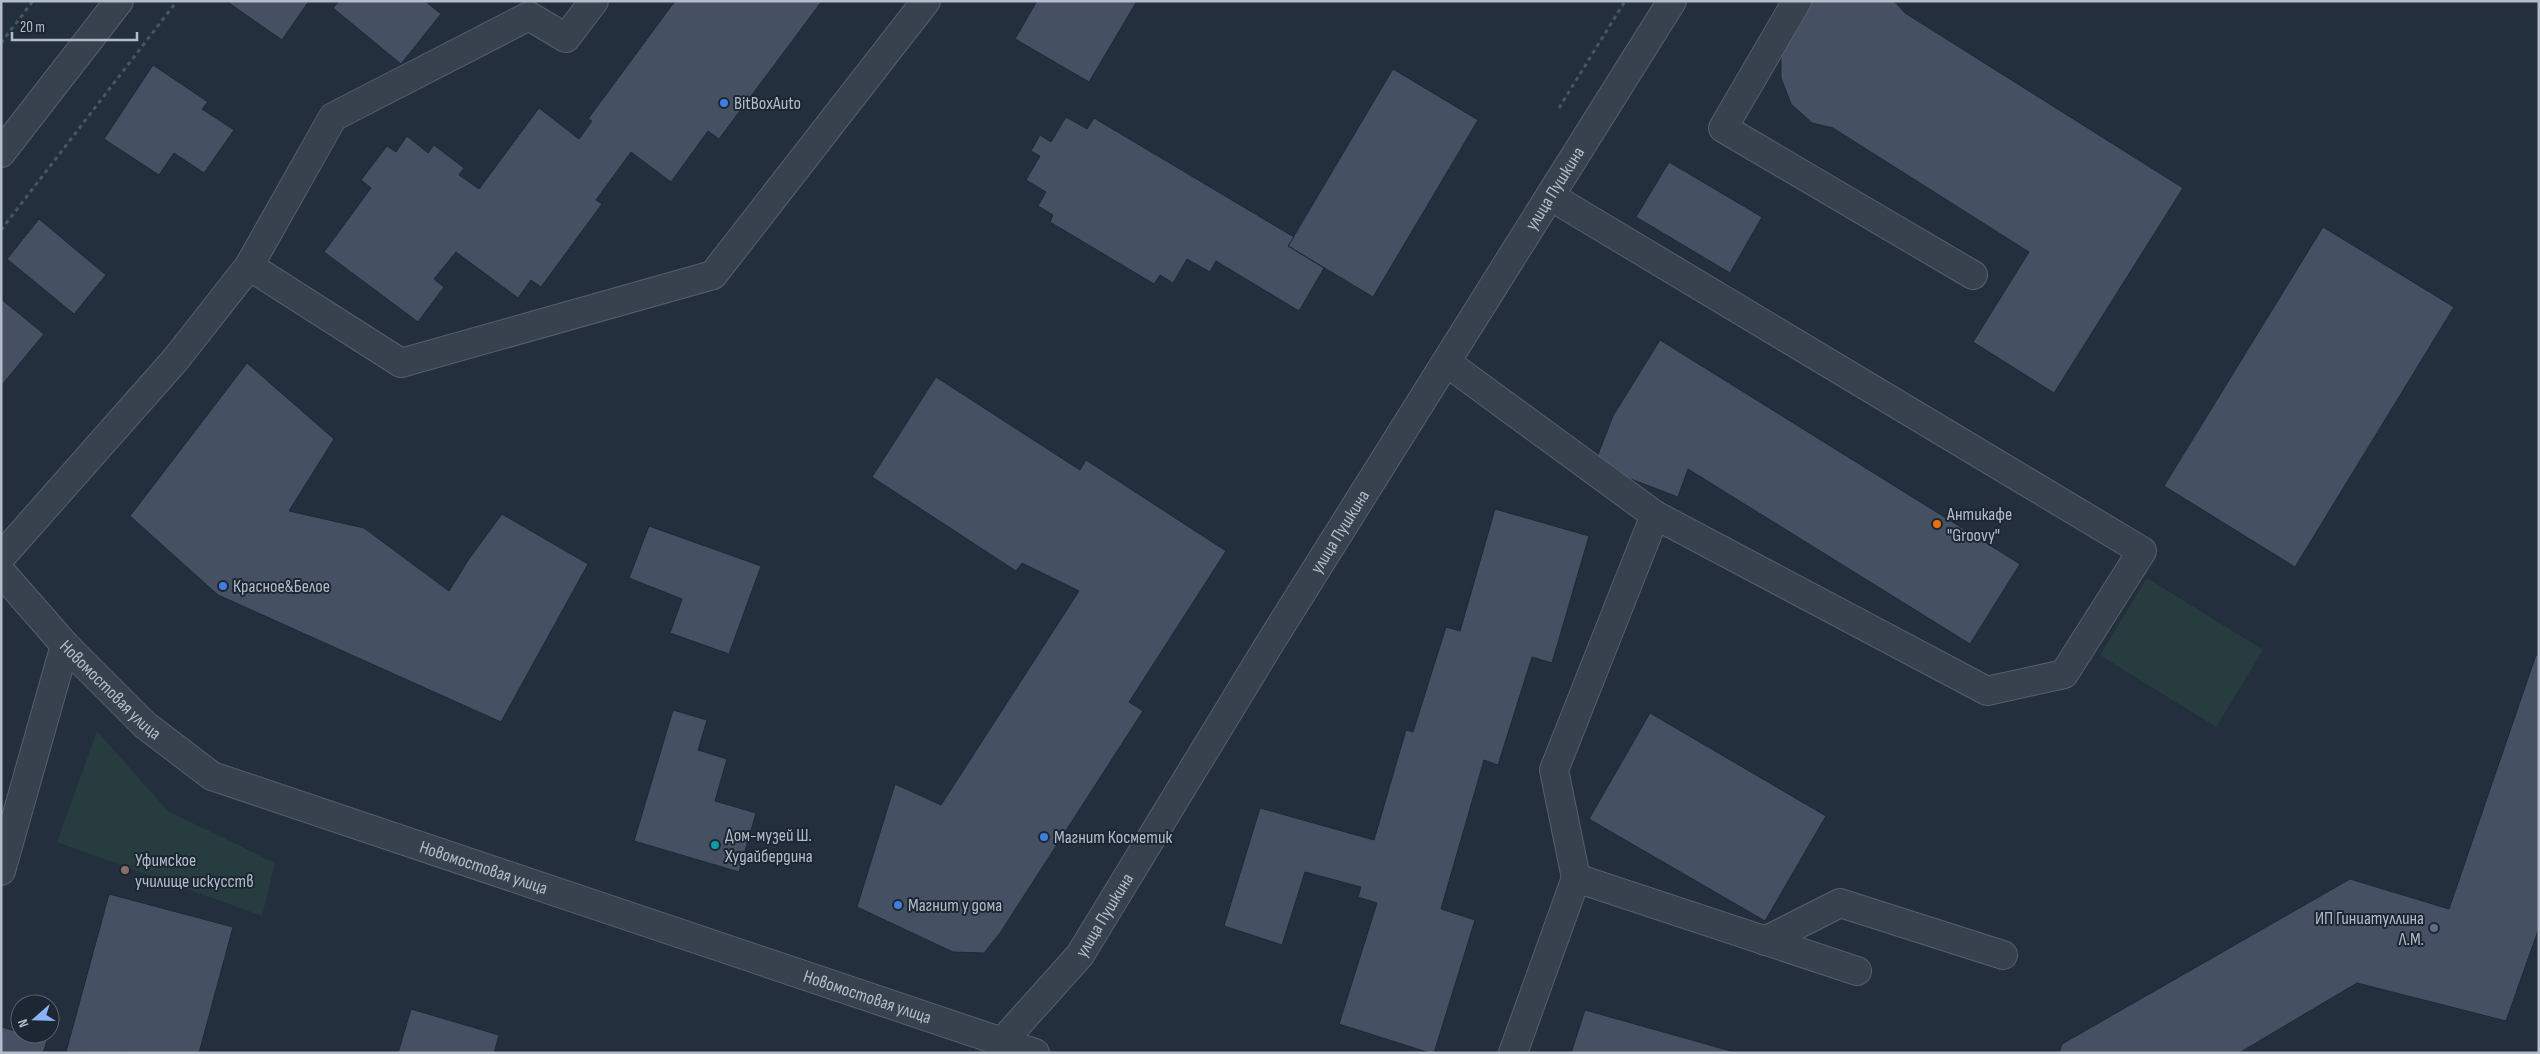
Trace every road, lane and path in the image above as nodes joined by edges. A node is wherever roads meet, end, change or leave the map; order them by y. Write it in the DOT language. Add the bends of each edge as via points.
graph roads {
  1 [pos="33,1"];
  2 [pos="118,1"];
  3 [pos="177,1"];
  4 [pos="594,1"];
  5 [pos="926,1"];
  6 [pos="1672,1"];
  7 [pos="1797,1"];
  8 [pos="1,43"];
  9 [pos="1,153"];
  10 [pos="1550,196"];
  11 [pos="1,230"];
  12 [pos="249,266"];
  13 [pos="1973,275"];
  14 [pos="1446,362"];
  15 [pos="1655,515"];
  16 [pos="1,557"];
  17 [pos="1,572"];
  18 [pos="65,645"];
  19 [pos="1,871"];
  20 [pos="1576,878"];
  21 [pos="1765,941"];
  22 [pos="2003,955"];
  23 [pos="1857,972"];
  24 [pos="1000,1047"];
  25 [pos="1036,1053"];
  26 [pos="1513,1053"];
  1 -- 8 [label="path"];
  2 -- 9 [label="street"];
  3 -- 11 [label="path"];
  4 -- 12 [label="street" via="566,38 529,16 333,117"];
  5 -- 12 [label="street" via="714,275 401,363"];
  6 -- 10 [label="street, улица Пушкина"];
  7 -- 13 [label="street" via="1723,128"];
  10 -- 14 [label="street, улица Пушкина"];
  10 -- 15 [label="street" via="2142,551 2064,674 1987,691"];
  12 -- 16 [label="street" via="176,359"];
  14 -- 15 [label="street"];
  14 -- 24 [label="street, улица Пушкина" via="1080,955"];
  15 -- 20 [label="street" via="1554,770"];
  17 -- 18 [label="street, Новомостовая улица"];
  18 -- 19 [label="street"];
  18 -- 24 [label="street, Новомостовая улица" via="145,725 212,776"];
  20 -- 21 [label="street"];
  20 -- 26 [label="street"];
  21 -- 22 [label="street" via="1840,903"];
  21 -- 23 [label="street"];
  24 -- 25 [label="street, Новомостовая улица"];
}
